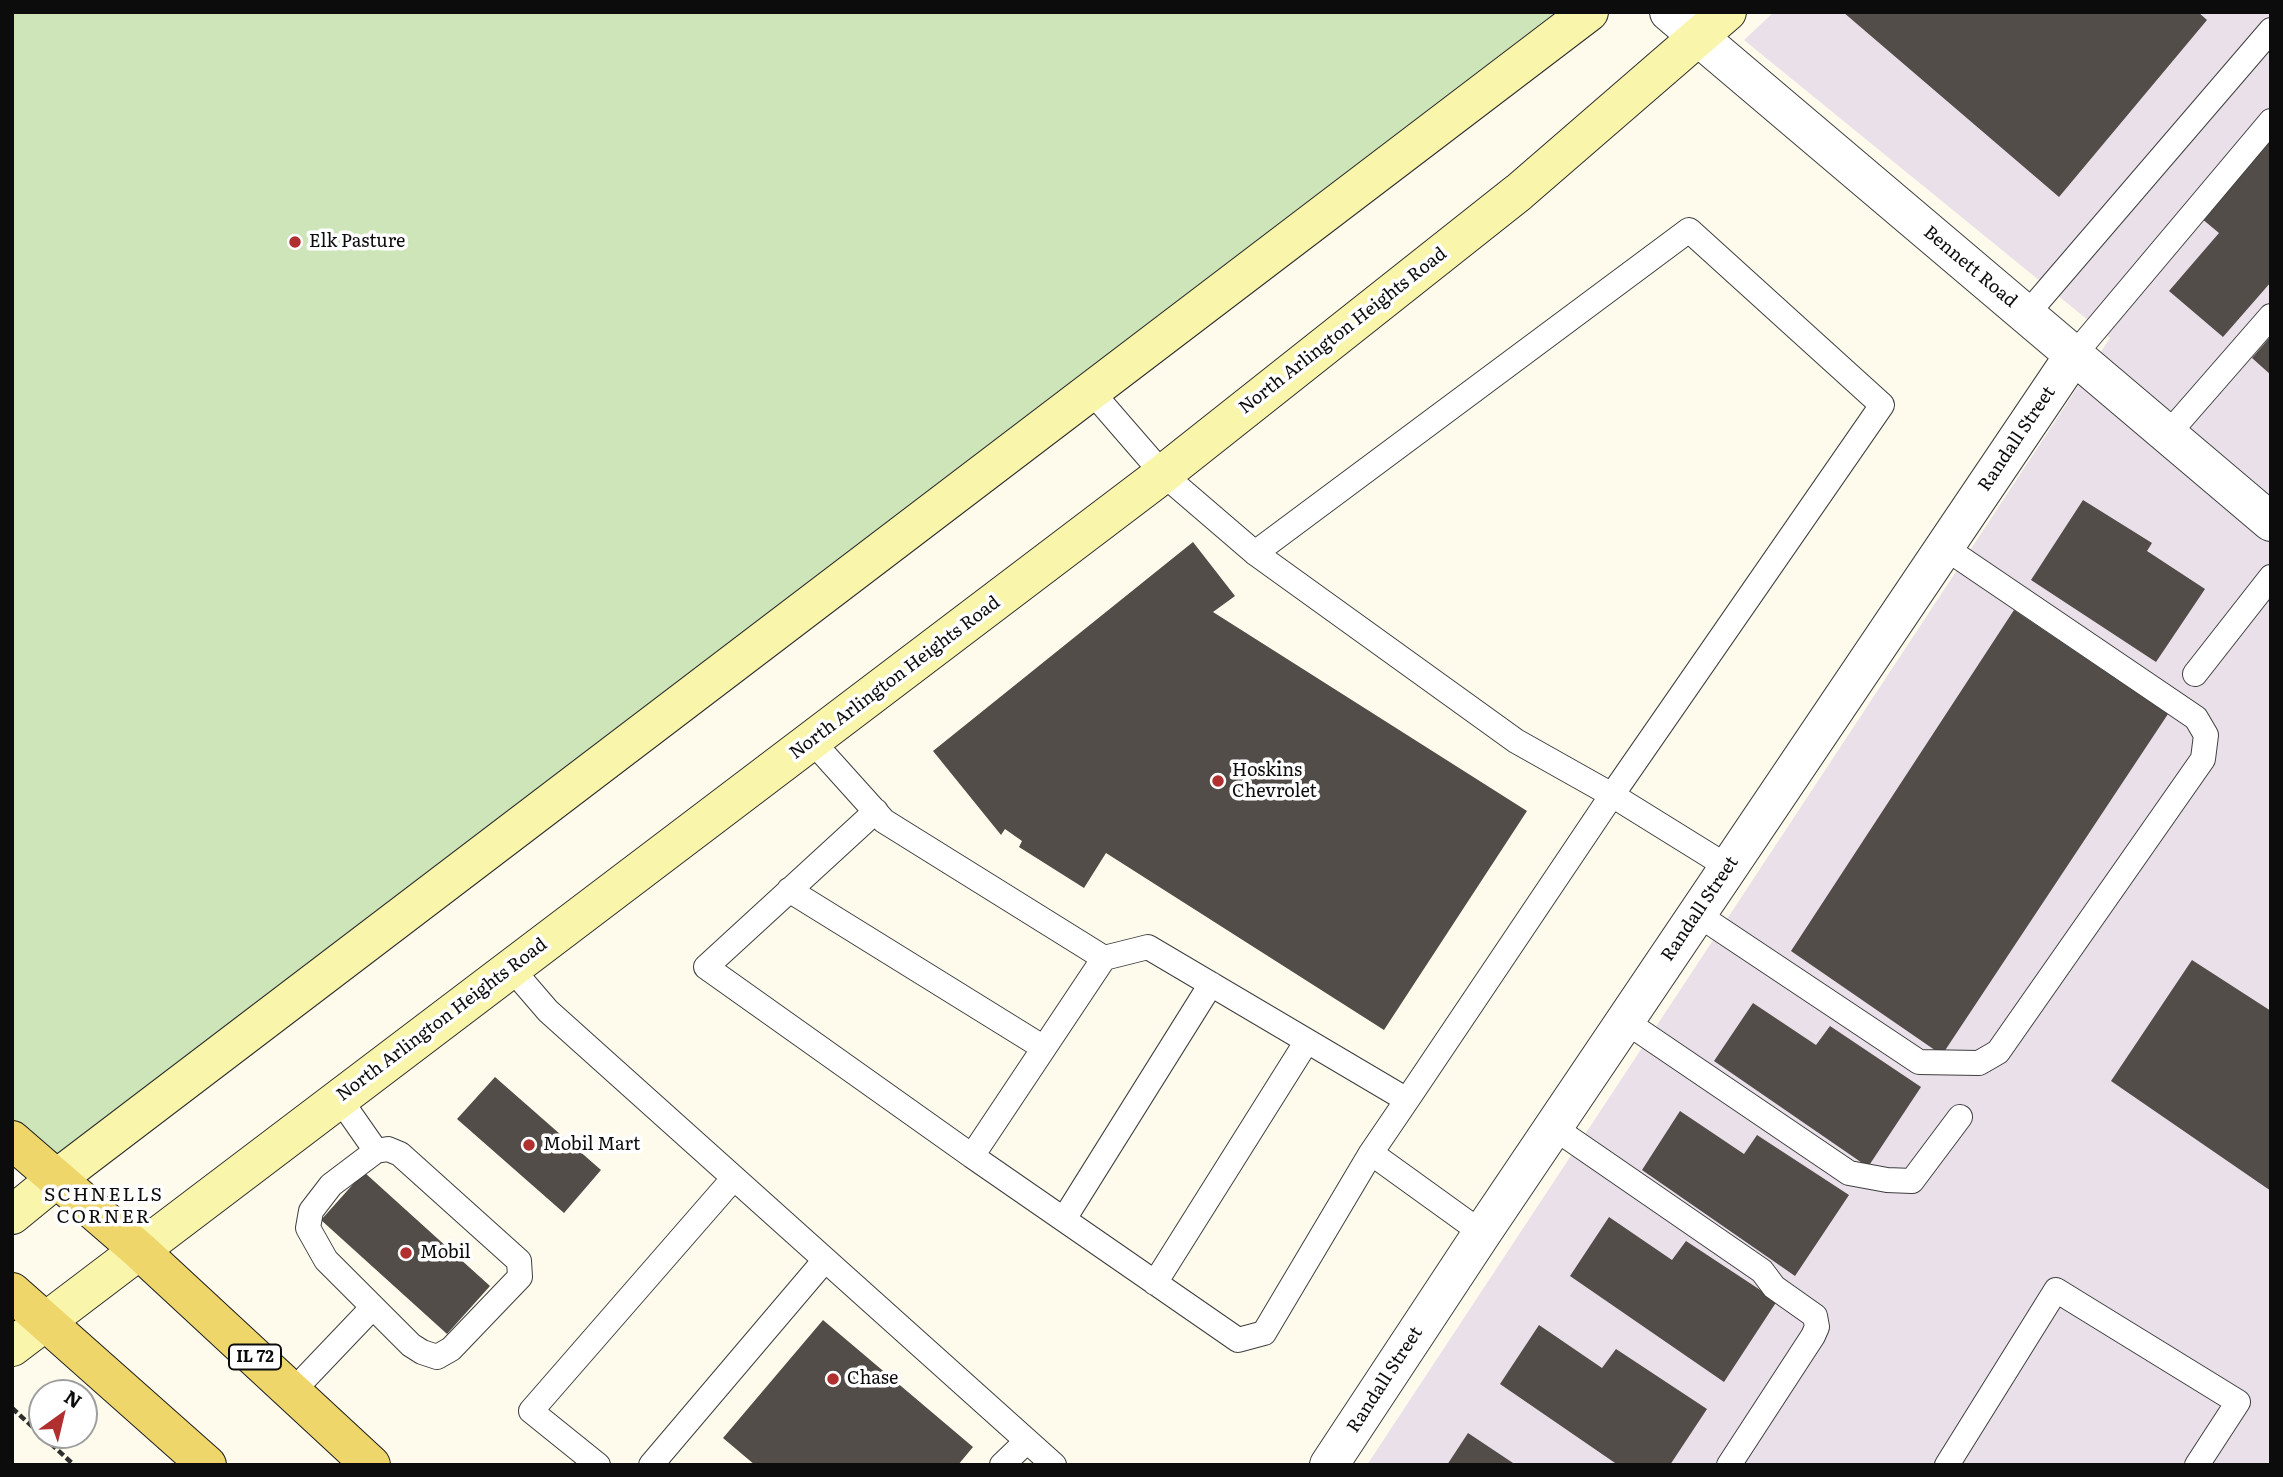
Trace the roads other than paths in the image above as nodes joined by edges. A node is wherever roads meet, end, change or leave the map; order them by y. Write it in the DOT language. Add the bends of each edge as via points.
graph roads {
  1 [pos="1589,12"];
  2 [pos="1669,12"];
  3 [pos="1727,12"];
  4 [pos="2257,12"];
  5 [pos="2271,28"];
  6 [pos="1699,37"];
  7 [pos="2271,121"];
  8 [pos="2026,314"];
  9 [pos="2271,316"];
  10 [pos="2074,355"];
  11 [pos="1091,391"];
  12 [pos="2168,434"];
  13 [pos="1164,474"];
  14 [pos="2267,511"];
  15 [pos="1944,547"];
  16 [pos="1255,553"];
  17 [pos="2271,577"];
  18 [pos="2195,674"];
  19 [pos="812,741"];
  20 [pos="1612,795"];
  21 [pos="876,811"];
  22 [pos="1728,867"];
  23 [pos="789,890"];
  24 [pos="1697,914"];
  25 [pos="1104,958"];
  26 [pos="510,968"];
  27 [pos="1210,984"];
  28 [pos="1625,1021"];
  29 [pos="1307,1041"];
  30 [pos="1044,1048"];
  31 [pos="339,1098"];
  32 [pos="1407,1100"];
  33 [pos="1960,1117"];
  34 [pos="1553,1127"];
  35 [pos="12,1140"];
  36 [pos="376,1151"];
  37 [pos="1371,1153"];
  38 [pos="972,1156"];
  39 [pos="56,1179"];
  40 [pos="733,1179"];
  41 [pos="12,1214"];
  42 [pos="1064,1219"];
  43 [pos="1482,1233"];
  44 [pos="139,1250"];
  45 [pos="825,1260"];
  46 [pos="1155,1283"];
  47 [pos="12,1292"];
  48 [pos="373,1307"];
  49 [pos="45,1322"];
  50 [pos="12,1347"];
  51 [pos="292,1392"];
  52 [pos="1027,1441"];
  53 [pos="1333,1463"];
  54 [pos="1946,1464"];
  55 [pos="206,1465"];
  56 [pos="371,1465"];
  57 [pos="598,1465"];
  58 [pos="651,1465"];
  59 [pos="1002,1465"];
  60 [pos="1054,1465"];
  61 [pos="1729,1465"];
  62 [pos="2197,1465"];
  1 -- 11 [label="main road"];
  2 -- 6 [label="street, Bennett Road"];
  3 -- 6 [label="main road, North Arlington Heights Road"];
  4 -- 5 [label="lane"];
  5 -- 8 [label="lane"];
  6 -- 8 [label="street, Bennett Road"];
  6 -- 13 [label="main road, North Arlington Heights Road" via="1519,192"];
  7 -- 10 [label="lane"];
  8 -- 10 [label="street, Bennett Road"];
  9 -- 12 [label="lane"];
  10 -- 12 [label="street, Bennett Road"];
  10 -- 15 [label="street, Randall Street"];
  11 -- 13 [label="lane"];
  11 -- 39 [label="main road"];
  12 -- 14 [label="street, Bennett Road"];
  13 -- 16 [label="lane"];
  13 -- 19 [label="main road, North Arlington Heights Road"];
  15 -- 22 [label="street, Randall Street"];
  15 -- 24 [label="lane" via="2196,718 2206,735 2203,759 1998,1052 1979,1063 1919,1062"];
  16 -- 20 [label="lane" via="1516,741"];
  16 -- 20 [label="lane" via="1689,230 1882,405"];
  17 -- 18 [label="lane"];
  19 -- 21 [label="lane"];
  19 -- 26 [label="main road, North Arlington Heights Road"];
  20 -- 22 [label="lane"];
  20 -- 32 [label="lane"];
  21 -- 23 [label="lane"];
  21 -- 25 [label="lane" via="884,821"];
  22 -- 24 [label="street, Randall Street"];
  23 -- 30 [label="lane"];
  23 -- 38 [label="lane" via="706,967"];
  24 -- 28 [label="street, Randall Street"];
  25 -- 27 [label="lane" via="1148,947"];
  25 -- 30 [label="lane"];
  26 -- 31 [label="main road, North Arlington Heights Road"];
  26 -- 40 [label="lane" via="548,1012"];
  27 -- 29 [label="lane"];
  27 -- 42 [label="lane"];
  28 -- 33 [label="lane" via="1849,1173 1912,1181"];
  28 -- 34 [label="street, Randall Street"];
  29 -- 32 [label="lane"];
  29 -- 46 [label="lane"];
  30 -- 38 [label="lane"];
  31 -- 36 [label="lane"];
  31 -- 44 [label="main road, North Arlington Heights Road"];
  32 -- 37 [label="lane"];
  34 -- 43 [label="street, Randall Street"];
  34 -- 61 [label="lane" via="1762,1271 1774,1287 1815,1316 1813,1336"];
  35 -- 39 [label="main road, IL 72"];
  36 -- 48 [label="lane" via="331,1185 311,1210 308,1228 326,1259"];
  36 -- 48 [label="lane" via="400,1154 519,1261 520,1277 451,1349 437,1357 411,1345"];
  37 -- 43 [label="lane"];
  37 -- 46 [label="lane" via="1264,1333 1238,1340"];
  38 -- 42 [label="lane"];
  39 -- 41 [label="main road"];
  39 -- 44 [label="main road, IL 72"];
  40 -- 45 [label="lane"];
  40 -- 57 [label="lane" via="531,1410"];
  42 -- 46 [label="lane"];
  43 -- 53 [label="street, Randall Street"];
  44 -- 49 [label="main road, North Arlington Heights Road"];
  44 -- 51 [label="main road, IL 72"];
  45 -- 52 [label="lane"];
  45 -- 58 [label="lane"];
  47 -- 49 [label="main road"];
  48 -- 51 [label="lane"];
  49 -- 50 [label="main road, North Arlington Heights Road"];
  49 -- 55 [label="main road"];
  51 -- 56 [label="main road, IL 72"];
  52 -- 59 [label="lane"];
  52 -- 60 [label="lane"];
  54 -- 62 [label="lane" via="2056,1290 2238,1402"];
}
